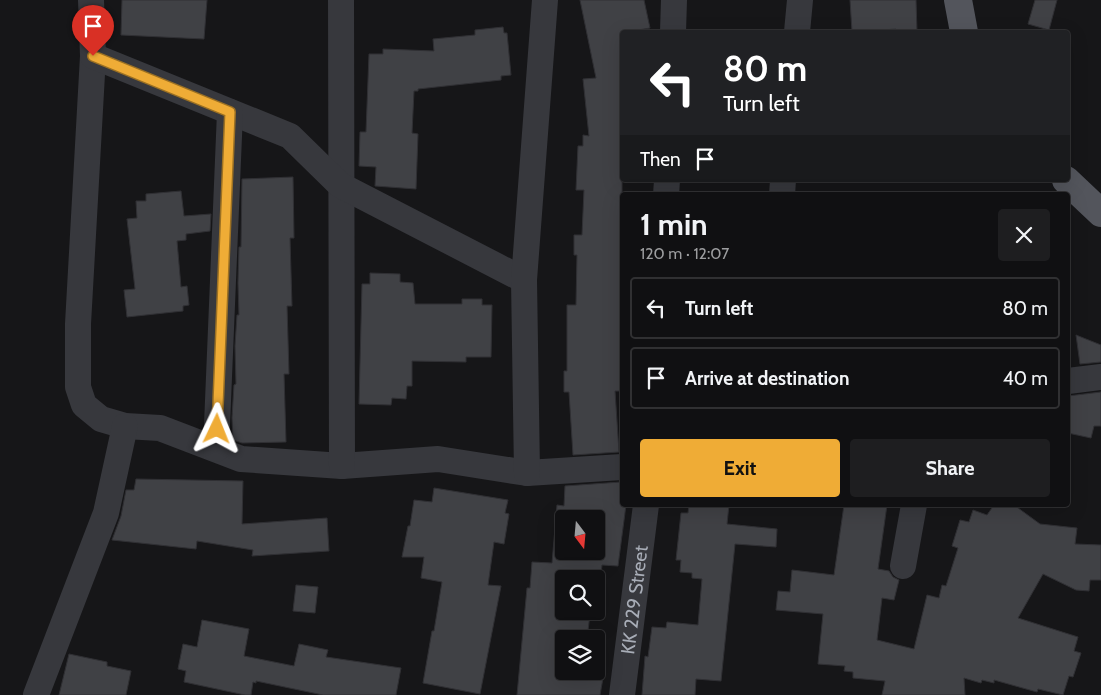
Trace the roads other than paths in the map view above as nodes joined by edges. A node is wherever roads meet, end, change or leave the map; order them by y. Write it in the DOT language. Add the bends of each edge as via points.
graph roads {
  1 [pos="91,0"];
  2 [pos="341,0"];
  3 [pos="545,0"];
  4 [pos="674,0"];
  5 [pos="800,0"];
  6 [pos="958,0"];
  7 [pos="673,30"];
  8 [pos="797,30"];
  9 [pos="964,30"];
  10 [pos="93,56"];
  11 [pos="230,112"];
  12 [pos="1068,182"];
  13 [pos="340,185"];
  14 [pos="1101,213"];
  15 [pos="524,280"];
  16 [pos="1101,377"];
  17 [pos="1070,381"];
  18 [pos="125,426"];
  19 [pos="216,449"];
  20 [pos="342,466"];
  21 [pos="620,467"];
  22 [pos="528,473"];
  23 [pos="646,507"];
  24 [pos="914,507"];
  25 [pos="902,566"];
  26 [pos="36,695"];
  27 [pos="622,695"];
  1 -- 10 [label="street"];
  2 -- 13 [label="street"];
  3 -- 15 [label="street"];
  4 -- 7 [label="street"];
  5 -- 8 [label="street"];
  6 -- 9 [label="main road"];
  10 -- 11 [label="street"];
  10 -- 18 [label="street" via="78,324 78,387 84,405 102,419"];
  11 -- 13 [label="street" via="290,136"];
  11 -- 19 [label="street"];
  12 -- 14 [label="main road"];
  13 -- 15 [label="street"];
  13 -- 20 [label="street"];
  15 -- 22 [label="street"];
  16 -- 17 [label="street"];
  18 -- 19 [label="street" via="160,428"];
  18 -- 26 [label="street" via="106,513"];
  19 -- 20 [label="street" via="241,459"];
  20 -- 22 [label="street" via="438,459"];
  21 -- 22 [label="street"];
  23 -- 27 [label="street, KK 229 Street"];
  24 -- 25 [label="street"];
}
